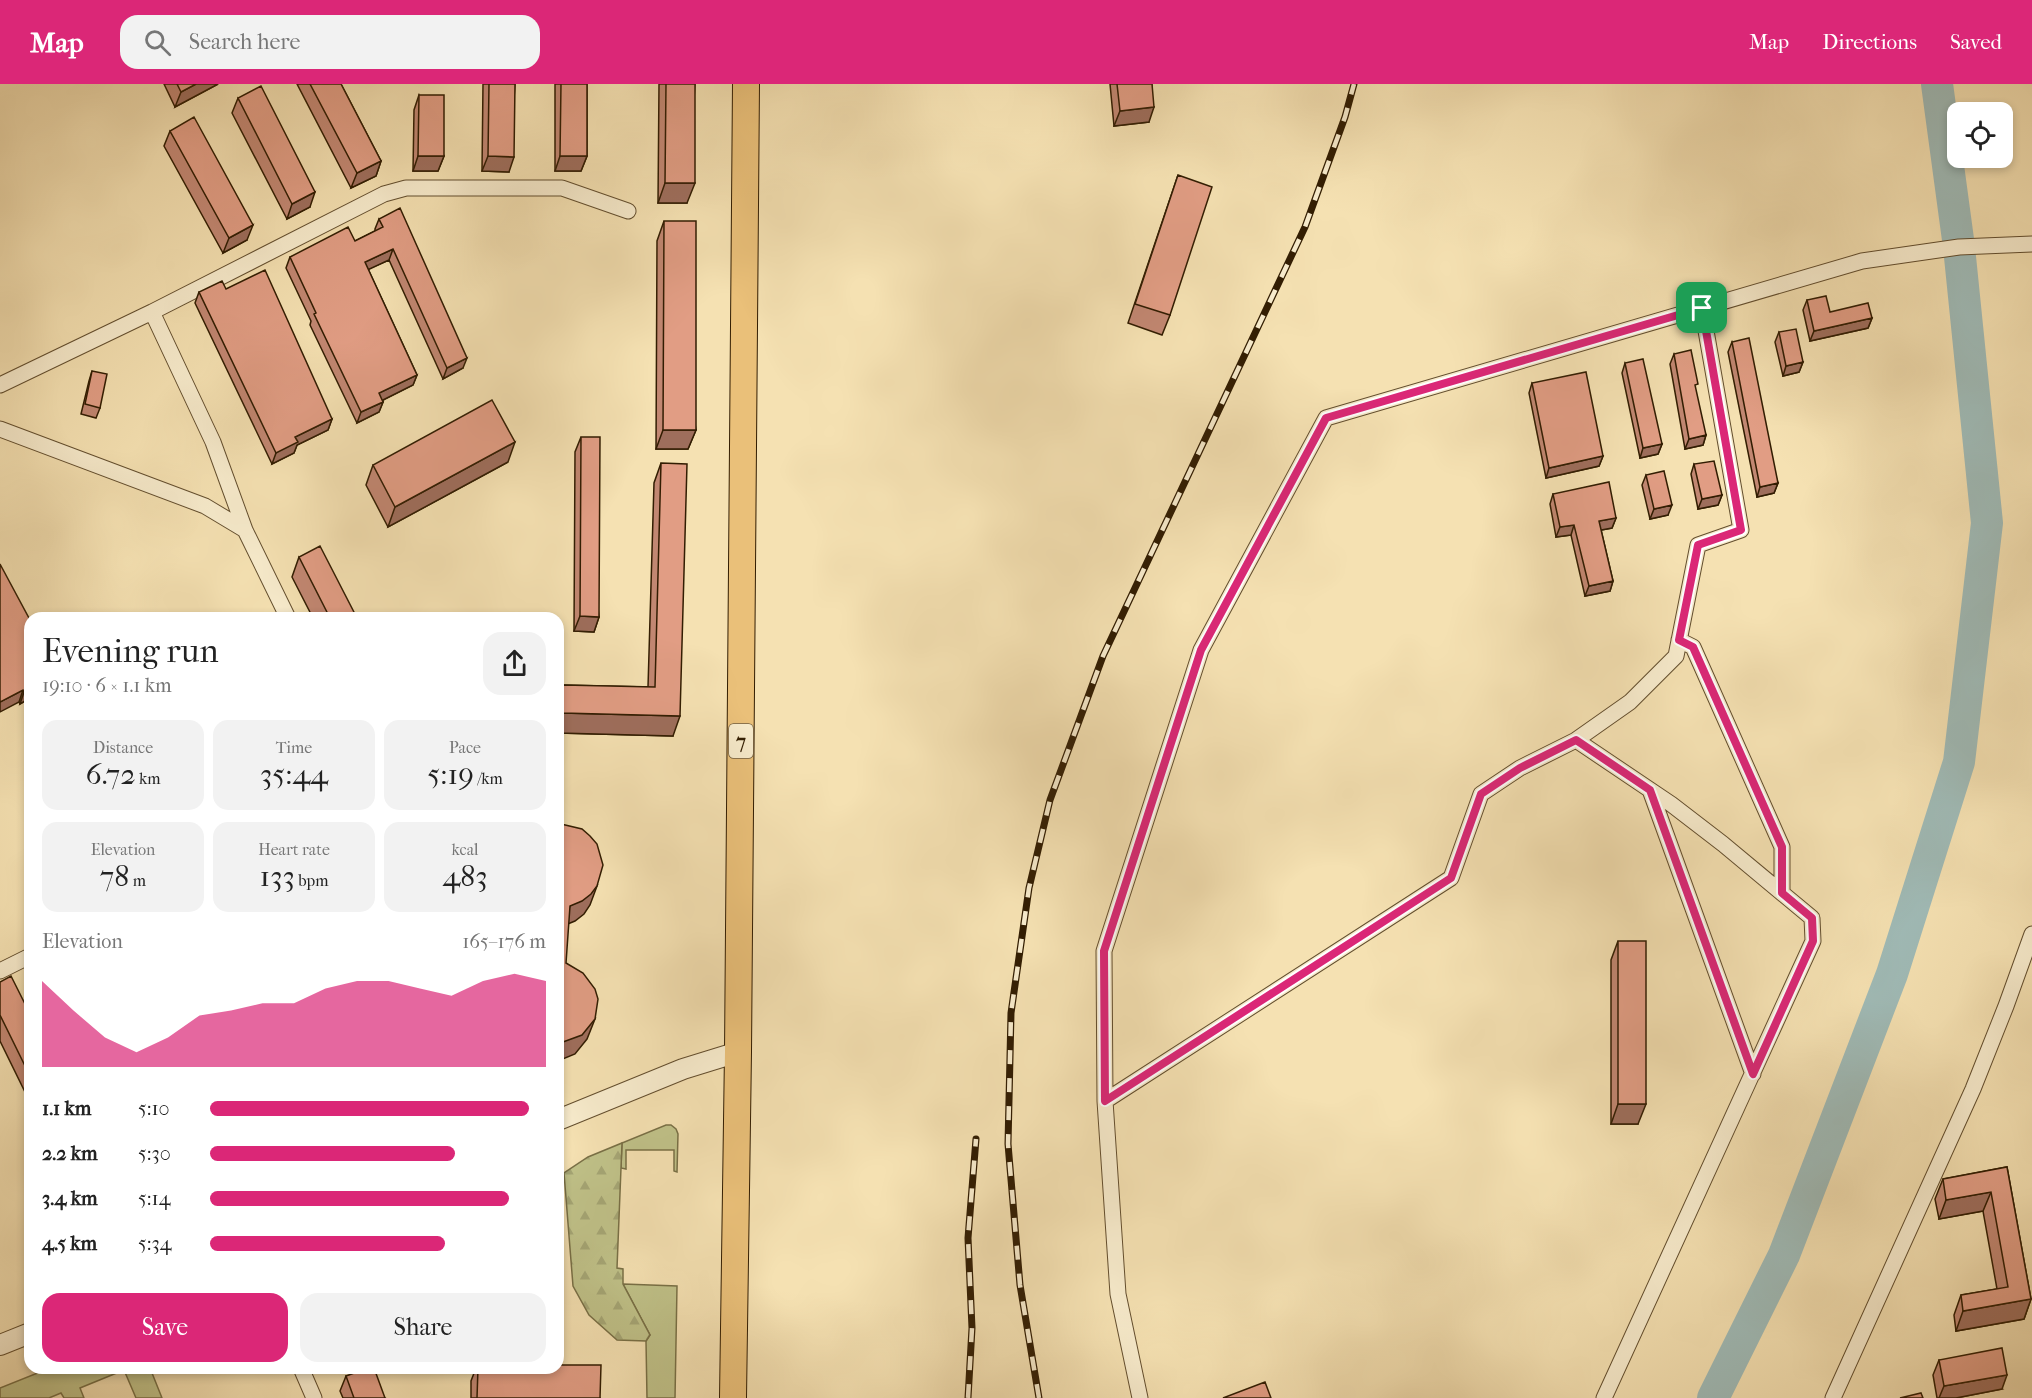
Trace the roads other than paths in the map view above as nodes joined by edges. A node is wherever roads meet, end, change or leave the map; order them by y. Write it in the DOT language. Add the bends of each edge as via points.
graph roads {
  1 [pos="746,84"];
  2 [pos="628,211"];
  3 [pos="2032,244"];
  4 [pos="1702,308"];
  5 [pos="152,312"];
  6 [pos="0,385"];
  7 [pos="0,429"];
  8 [pos="245,530"];
  9 [pos="285,612"];
  10 [pos="1679,640"];
  11 [pos="1576,740"];
  12 [pos="1650,790"];
  13 [pos="1782,893"];
  14 [pos="2032,934"];
  15 [pos="24,959"];
  16 [pos="0,971"];
  17 [pos="738,1052"];
  18 [pos="1753,1074"];
  19 [pos="1105,1101"];
  20 [pos="564,1118"];
  21 [pos="24,1335"];
  22 [pos="0,1345"];
  23 [pos="304,1374"];
  24 [pos="314,1398"];
  25 [pos="733,1398"];
  26 [pos="1140,1398"];
  27 [pos="1604,1398"];
  28 [pos="1833,1398"];
  1 -- 17 [label="highway, 7"];
  2 -- 5 [label="street" via="562,188 406,188 384,194"];
  3 -- 4 [label="street" via="1959,247 1862,261"];
  4 -- 10 [label="street" via="1741,530 1698,545"];
  4 -- 19 [label="street" via="1326,418 1201,650 1104,951"];
  5 -- 6 [label="street"];
  5 -- 8 [label="street" via="213,442"];
  7 -- 8 [label="street" via="205,506"];
  8 -- 9 [label="street"];
  10 -- 11 [label="street" via="1676,656 1630,702"];
  10 -- 13 [label="street" via="1693,647 1782,847"];
  11 -- 12 [label="street"];
  11 -- 19 [label="street" via="1520,768 1481,794 1451,878"];
  12 -- 13 [label="street"];
  12 -- 18 [label="street"];
  13 -- 18 [label="street" via="1812,918 1813,941"];
  14 -- 28 [label="street" via="1973,1089"];
  15 -- 16 [label="street"];
  17 -- 20 [label="street" via="683,1069"];
  17 -- 25 [label="highway, 7"];
  18 -- 27 [label="street"];
  19 -- 26 [label="street" via="1118,1294"];
  21 -- 22 [label="street"];
  23 -- 24 [label="street"];
}
